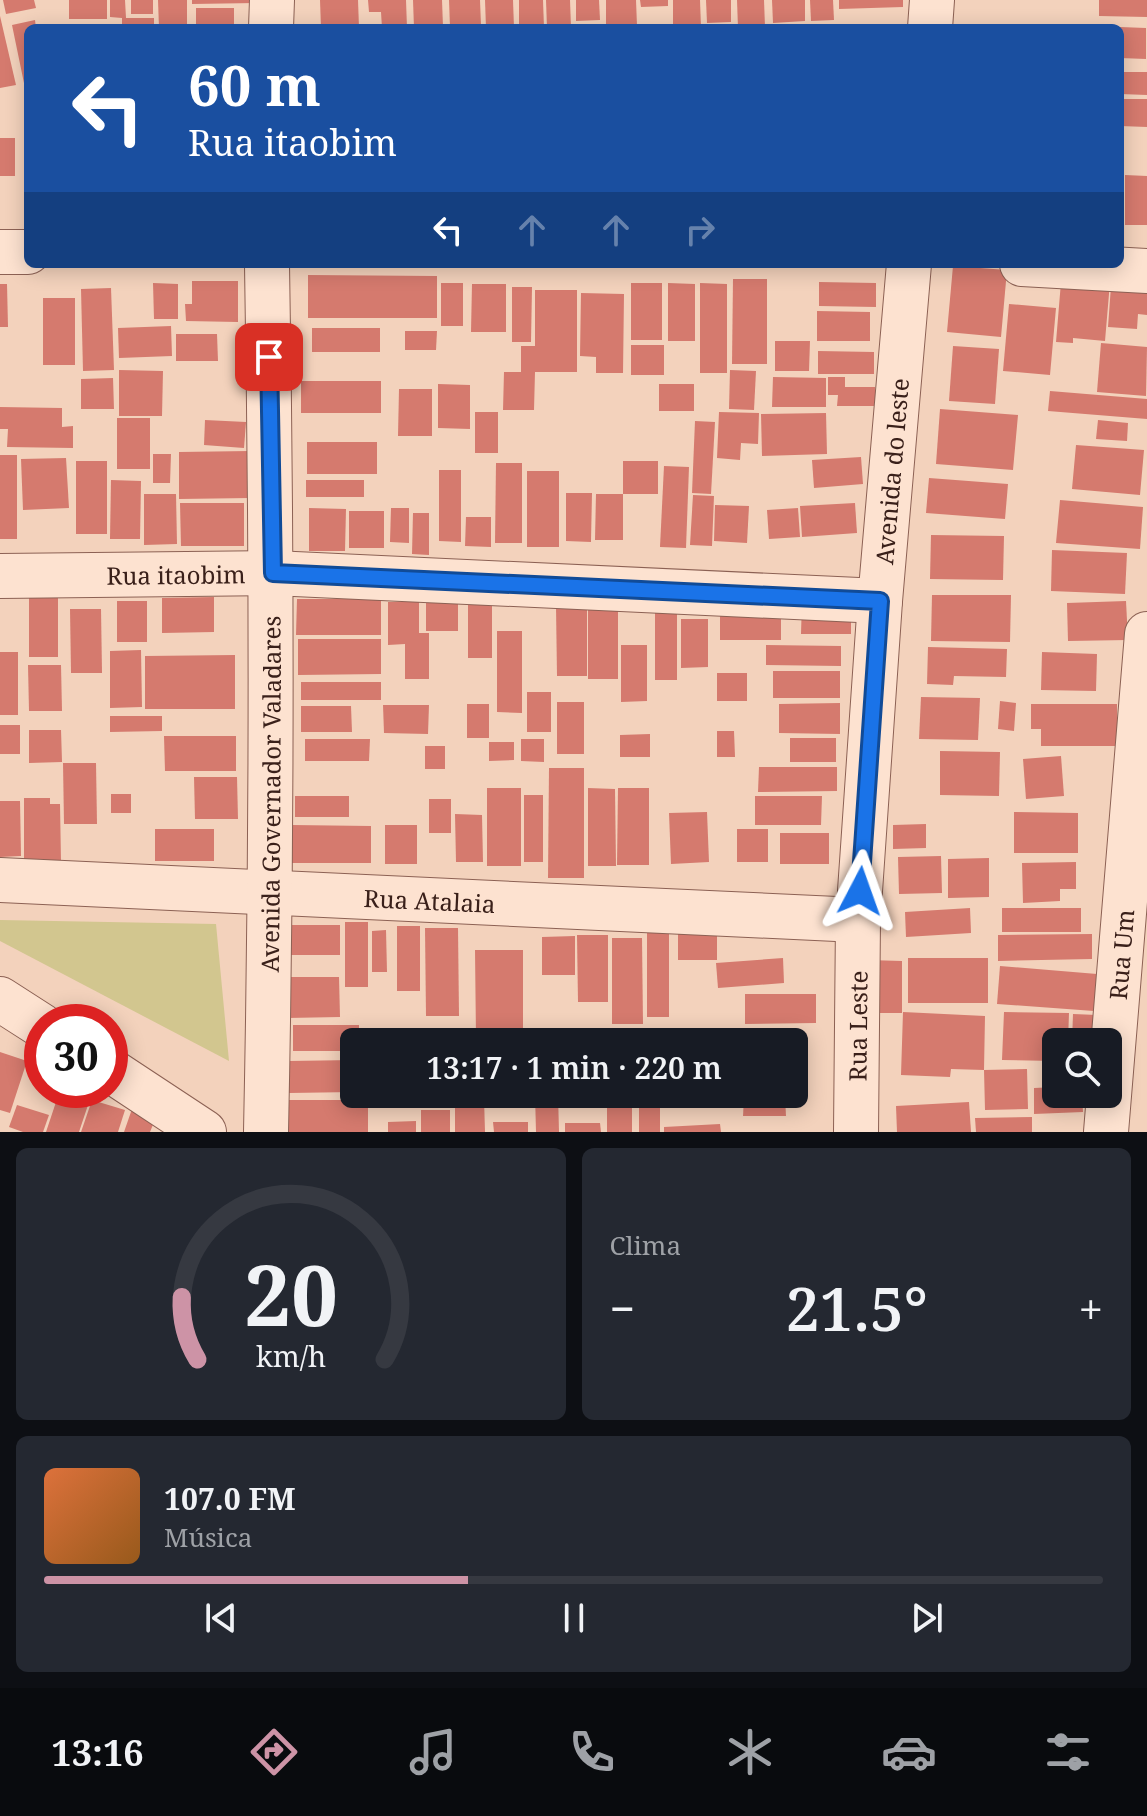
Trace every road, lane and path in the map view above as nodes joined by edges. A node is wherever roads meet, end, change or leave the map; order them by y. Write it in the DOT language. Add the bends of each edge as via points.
graph roads {
  1 [pos="272,0"];
  2 [pos="932,0"];
  3 [pos="271,24"];
  4 [pos="930,24"];
  5 [pos="0,252"];
  6 [pos="24,252"];
  7 [pos="267,268"];
  8 [pos="909,268"];
  9 [pos="1093,268"];
  10 [pos="1147,271"];
  11 [pos="273,573"];
  12 [pos="0,576"];
  13 [pos="880,601"];
  14 [pos="1147,634"];
  15 [pos="0,880"];
  16 [pos="271,892"];
  17 [pos="858,920"];
  18 [pos="0,999"];
  19 [pos="24,1014"];
  20 [pos="128,1082"];
  21 [pos="204,1132"];
  22 [pos="266,1132"];
  23 [pos="856,1132"];
  24 [pos="1106,1132"];
  1 -- 3 [label="street"];
  2 -- 4 [label="street"];
  5 -- 6 [label="street"];
  7 -- 11 [label="street, Avenida Governador Valadares"];
  8 -- 13 [label="street, Avenida do leste"];
  9 -- 10 [label="street"];
  11 -- 12 [label="street, Rua itaobim"];
  11 -- 13 [label="street, Rua itaobim"];
  11 -- 16 [label="street, Avenida Governador Valadares"];
  13 -- 17 [label="street, Avenida do leste"];
  14 -- 24 [label="street, Rua Um"];
  15 -- 16 [label="street, Rua Atalaia"];
  16 -- 17 [label="street, Rua Atalaia"];
  16 -- 22 [label="street, Avenida Governador Valadares"];
  17 -- 23 [label="street, Rua Leste"];
  18 -- 19 [label="street"];
  20 -- 21 [label="street"];
}
